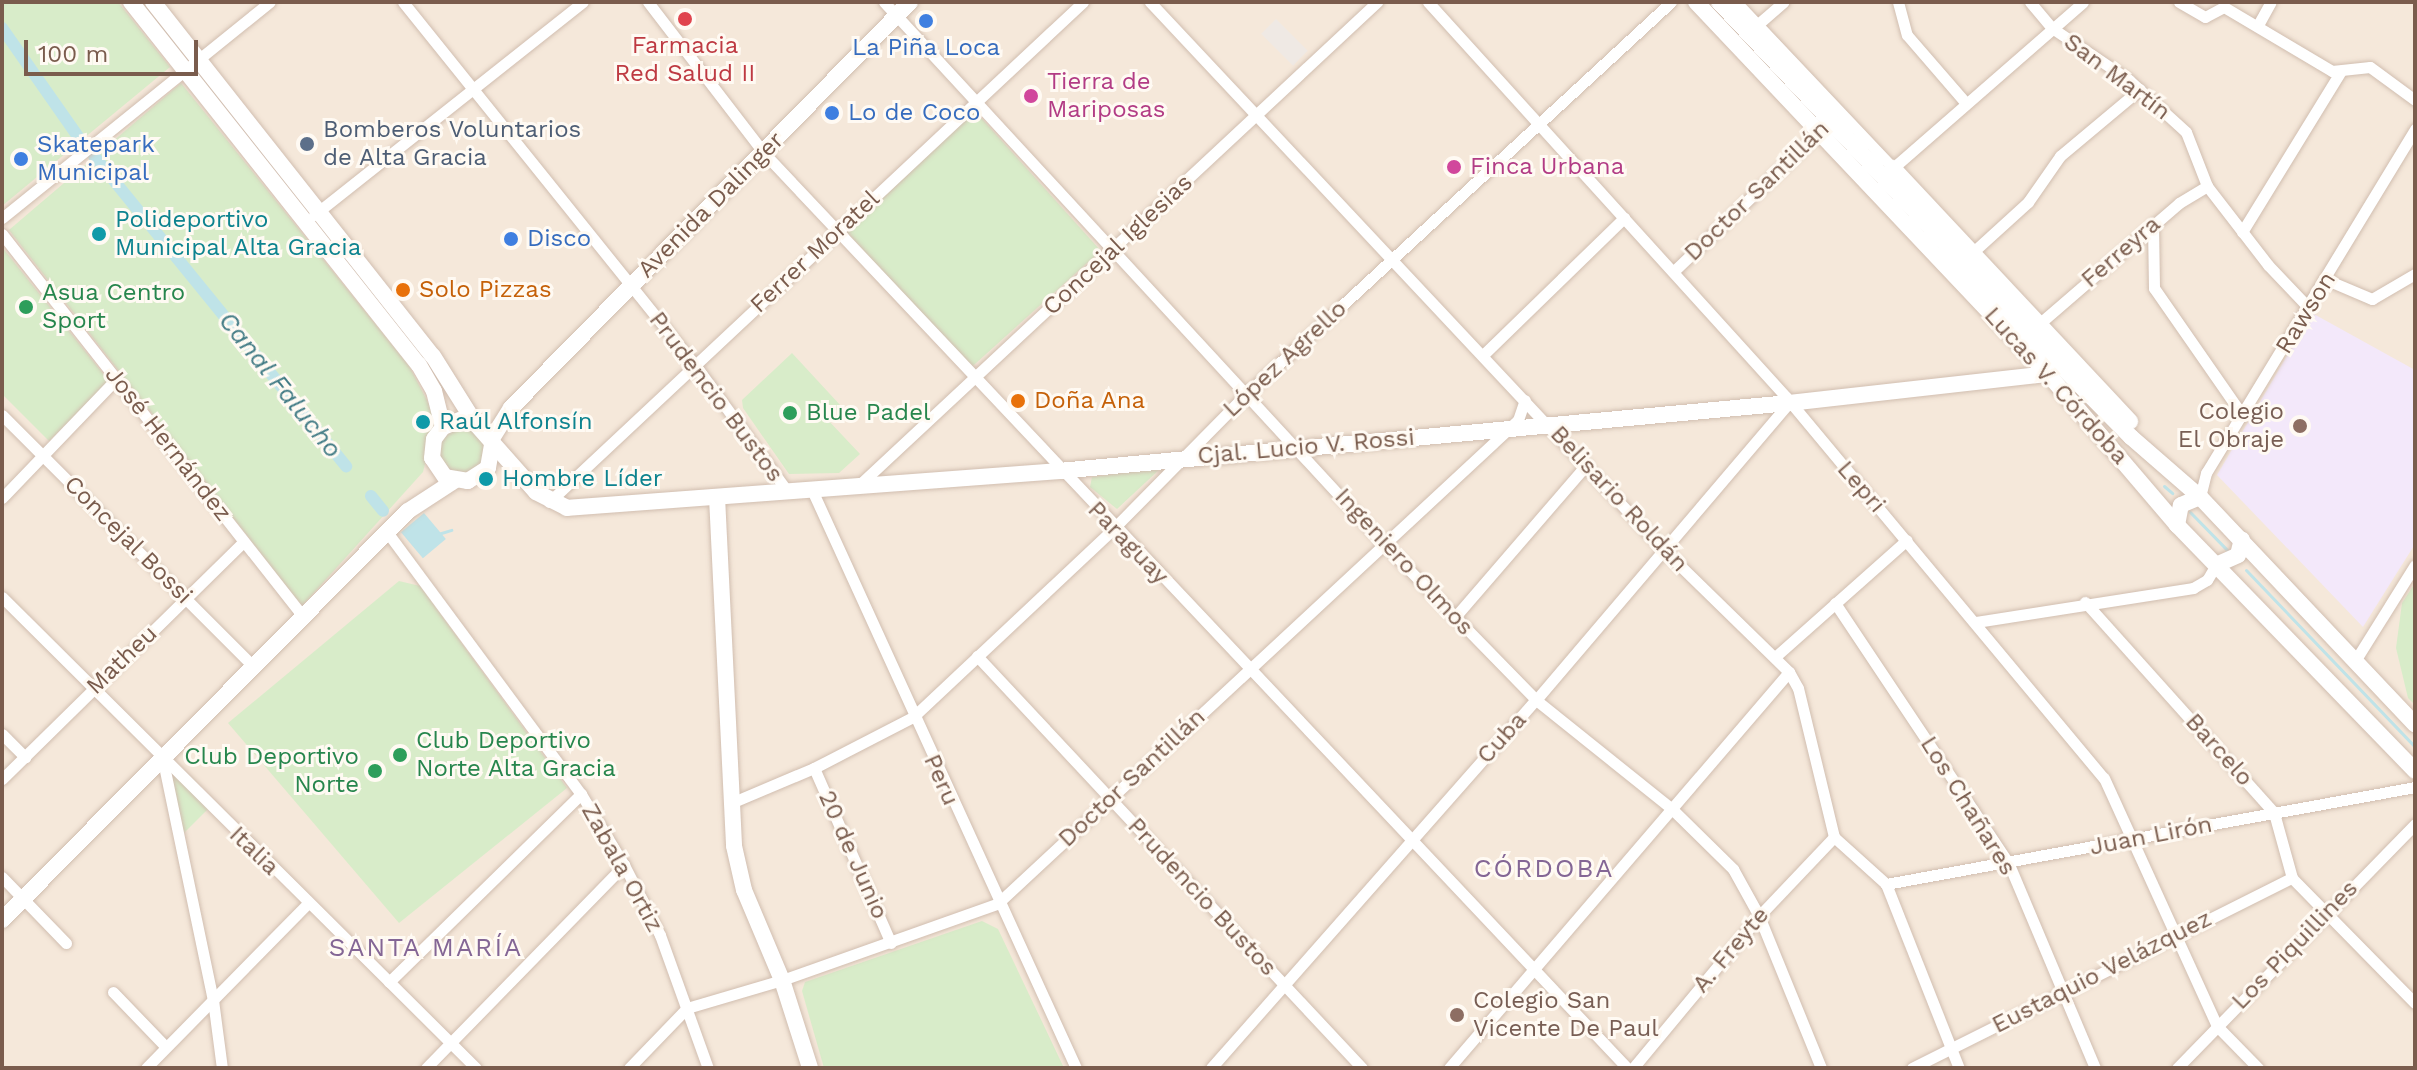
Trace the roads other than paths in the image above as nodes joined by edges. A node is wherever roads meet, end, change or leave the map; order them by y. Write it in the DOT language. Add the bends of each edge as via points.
graph roads {
  1 [pos="131,2"];
  2 [pos="153,2"];
  3 [pos="270,2"];
  4 [pos="403,2"];
  5 [pos="583,2"];
  6 [pos="648,2"];
  7 [pos="884,2"];
  8 [pos="910,2"];
  9 [pos="1083,2"];
  10 [pos="1150,2"];
  11 [pos="1377,2"];
  12 [pos="1428,2"];
  13 [pos="1671,2"];
  14 [pos="1696,2"];
  15 [pos="1719,2"];
  16 [pos="1736,2"];
  17 [pos="1783,2"];
  18 [pos="1898,2"];
  19 [pos="2030,2"];
  20 [pos="2083,2"];
  21 [pos="2179,2"];
  22 [pos="2271,2"];
  23 [pos="895,17"];
  24 [pos="1757,25"];
  25 [pos="2258,25"];
  26 [pos="2052,28"];
  27 [pos="190,62"];
  28 [pos="2340,73"];
  29 [pos="472,89"];
  30 [pos="2140,89"];
  31 [pos="2415,100"];
  32 [pos="976,102"];
  33 [pos="1966,103"];
  34 [pos="1257,115"];
  35 [pos="1830,121"];
  36 [pos="1539,124"];
  37 [pos="2415,129"];
  38 [pos="763,152"];
  39 [pos="274,167"];
  40 [pos="1893,168"];
  41 [pos="2207,186"];
  42 [pos="320,210"];
  43 [pos="2,218"];
  44 [pos="1624,218"];
  45 [pos="306,221"];
  46 [pos="2153,224"];
  47 [pos="836,232"];
  48 [pos="2242,232"];
  49 [pos="2,234"];
  50 [pos="1112,248"];
  51 [pos="1972,253"];
  52 [pos="1394,258"];
  53 [pos="1674,271"];
  54 [pos="2415,274"];
  55 [pos="2327,280"];
  56 [pos="631,285"];
  57 [pos="2309,308"];
  58 [pos="2039,324"];
  59 [pos="1483,355"];
  60 [pos="695,365"];
  61 [pos="2053,369"];
  62 [pos="117,378"];
  63 [pos="976,379"];
  64 [pos="1246,394"];
  65 [pos="1525,399"];
  66 [pos="1789,403"];
  67 [pos="511,408"];
  68 [pos="2,415"];
  69 [pos="2243,416"];
  70 [pos="477,424"];
  71 [pos="1551,426"];
  72 [pos="443,427"];
  73 [pos="1507,430"];
  74 [pos="491,442"];
  75 [pos="2144,446"];
  76 [pos="1297,447"];
  77 [pos="43,457"];
  78 [pos="1184,457"];
  79 [pos="1586,465"];
  80 [pos="435,466"];
  81 [pos="1059,471"];
  82 [pos="485,472"];
  83 [pos="454,481"];
  84 [pos="858,486"];
  85 [pos="812,490"];
  86 [pos="788,492"];
  87 [pos="543,497"];
  88 [pos="717,497"];
  89 [pos="2200,497"];
  90 [pos="2,498"];
  91 [pos="408,511"];
  92 [pos="2177,525"];
  93 [pos="1114,528"];
  94 [pos="387,532"];
  95 [pos="2242,539"];
  96 [pos="1907,540"];
  97 [pos="243,542"];
  98 [pos="1383,543"];
  99 [pos="1664,550"];
  100 [pos="2216,565"];
  101 [pos="2415,565"];
  102 [pos="2,597"];
  103 [pos="186,598"];
  104 [pos="2085,602"];
  105 [pos="1835,603"];
  106 [pos="303,617"];
  107 [pos="1455,617"];
  108 [pos="1976,622"];
  109 [pos="977,656"];
  110 [pos="1775,657"];
  111 [pos="2355,661"];
  112 [pos="253,666"];
  113 [pos="1248,668"];
  114 [pos="1789,672"];
  115 [pos="93,688"];
  116 [pos="1536,700"];
  117 [pos="913,717"];
  118 [pos="2415,724"];
  119 [pos="2,734"];
  120 [pos="25,757"];
  121 [pos="162,757"];
  122 [pos="814,768"];
  123 [pos="2415,771"];
  124 [pos="2,779"];
  125 [pos="2415,787"];
  126 [pos="581,794"];
  127 [pos="1111,799"];
  128 [pos="731,803"];
  129 [pos="1672,809"];
  130 [pos="2274,813"];
  131 [pos="2415,824"];
  132 [pos="1834,837"];
  133 [pos="1411,839"];
  134 [pos="2133,841"];
  135 [pos="2008,862"];
  136 [pos="624,865"];
  137 [pos="2,877"];
  138 [pos="2292,878"];
  139 [pos="1886,884"];
  140 [pos="23,899"];
  141 [pos="308,903"];
  142 [pos="997,904"];
  143 [pos="2326,912"];
  144 [pos="1759,916"];
  145 [pos="2,920"];
  146 [pos="2176,935"];
  147 [pos="66,943"];
  148 [pos="891,943"];
  149 [pos="1533,970"];
  150 [pos="782,980"];
  151 [pos="389,982"];
  152 [pos="1285,987"];
  153 [pos="2064,991"];
  154 [pos="113,992"];
  155 [pos="213,1000"];
  156 [pos="2415,1003"];
  157 [pos="687,1008"];
  158 [pos="2217,1026"];
  159 [pos="450,1043"];
  160 [pos="166,1047"];
  161 [pos="1951,1048"];
  162 [pos="146,1068"];
  163 [pos="222,1068"];
  164 [pos="426,1068"];
  165 [pos="476,1068"];
  166 [pos="629,1068"];
  167 [pos="708,1068"];
  168 [pos="810,1068"];
  169 [pos="1076,1068"];
  170 [pos="1211,1068"];
  171 [pos="1362,1068"];
  172 [pos="1449,1068"];
  173 [pos="1627,1068"];
  174 [pos="1633,1068"];
  175 [pos="1821,1068"];
  176 [pos="1912,1068"];
  177 [pos="1959,1068"];
  178 [pos="2095,1068"];
  179 [pos="2177,1068"];
  180 [pos="2258,1068"];
  1 -- 27 [label="main road"];
  2 -- 27 [label="main road"];
  3 -- 27 [label="street"];
  4 -- 29 [label="street, Prudencio Bustos"];
  5 -- 29 [label="street"];
  6 -- 38 [label="street, Paraguay"];
  7 -- 23 [label="street, Ingeniero Olmos"];
  8 -- 23 [label="main road, Avenida Dalinger"];
  9 -- 32 [label="street, Ferrer Moratel"];
  10 -- 34 [label="street, Belisario Roldán"];
  11 -- 34 [label="street, Concejal Iglesias"];
  12 -- 36 [label="street, Lepri"];
  13 -- 36 [label="street, López Agrello"];
  14 -- 35 [label="main road, Lucas V. Córdoba"];
  15 -- 35 [label="main road, Lucas V. Córdoba"];
  16 -- 24 [label="street"];
  17 -- 24 [label="street"];
  18 -- 33 [label="street" via="1907,35"];
  19 -- 26 [label="street, San Martín"];
  20 -- 26 [label="street"];
  21 -- 25 [label="street" via="2205,17 2224,7"];
  22 -- 25 [label="street"];
  23 -- 32 [label="street, Ingeniero Olmos"];
  23 -- 38 [label="main road, Avenida Dalinger"];
  24 -- 35 [label="street"];
  25 -- 28 [label="street"];
  26 -- 30 [label="street, San Martín"];
  26 -- 33 [label="street"];
  27 -- 39 [label="main road"];
  27 -- 43 [label="street"];
  28 -- 31 [label="street" via="2370,67"];
  28 -- 48 [label="street"];
  29 -- 42 [label="street"];
  29 -- 56 [label="street, Prudencio Bustos"];
  30 -- 41 [label="street, San Martín" via="2186,132"];
  30 -- 51 [label="street" via="2060,156 2028,202"];
  32 -- 47 [label="street, Ferrer Moratel"];
  32 -- 50 [label="street, Ingeniero Olmos"];
  33 -- 40 [label="street"];
  34 -- 50 [label="street, Concejal Iglesias"];
  34 -- 52 [label="street, Belisario Roldán"];
  35 -- 40 [label="street"];
  35 -- 53 [label="street, Doctor Santillán"];
  35 -- 61 [label="main road, Lucas V. Córdoba"];
  36 -- 44 [label="street, Lepri"];
  36 -- 52 [label="street, López Agrello"];
  37 -- 55 [label="street, Rawson"];
  38 -- 47 [label="street, Paraguay"];
  38 -- 56 [label="main road, Avenida Dalinger"];
  39 -- 42 [label="main road"];
  39 -- 45 [label="main road"];
  40 -- 51 [label="main road, Lucas V. Córdoba"];
  41 -- 46 [label="street, Ferreyra"];
  41 -- 48 [label="street, San Martín"];
  42 -- 45 [label="street"];
  42 -- 70 [label="main road" via="433,356"];
  44 -- 53 [label="street, Lepri"];
  44 -- 59 [label="street"];
  45 -- 72 [label="main road" via="419,365 434,391"];
  46 -- 58 [label="street, Ferreyra"];
  46 -- 69 [label="street" via="2154,288"];
  47 -- 60 [label="street, Ferrer Moratel"];
  47 -- 63 [label="street, Paraguay"];
  48 -- 57 [label="street, San Martín"];
  49 -- 62 [label="street, José Hernández"];
  50 -- 63 [label="street, Concejal Iglesias"];
  50 -- 64 [label="street, Ingeniero Olmos"];
  51 -- 58 [label="main road, Lucas V. Córdoba"];
  52 -- 59 [label="street, Belisario Roldán"];
  52 -- 64 [label="street, López Agrello"];
  53 -- 66 [label="street, Lepri"];
  54 -- 55 [label="street" via="2372,299"];
  55 -- 57 [label="street, Rawson"];
  56 -- 60 [label="street, Prudencio Bustos"];
  56 -- 67 [label="main road, Avenida Dalinger"];
  57 -- 69 [label="street, Rawson"];
  58 -- 75 [label="main road, Lucas V. Córdoba" via="2138,430"];
  59 -- 65 [label="street, Belisario Roldán"];
  60 -- 86 [label="street, Prudencio Bustos"];
  60 -- 87 [label="street, Ferrer Moratel"];
  61 -- 66 [label="main road, Cjal. Lucio V. Rossi"];
  61 -- 75 [label="main road, Lucas V. Córdoba"];
  61 -- 92 [label="main road, Lucas V. Córdoba"];
  62 -- 77 [label="street"];
  62 -- 97 [label="street, José Hernández"];
  63 -- 81 [label="street, Paraguay"];
  63 -- 84 [label="street, Concejal Iglesias"];
  64 -- 76 [label="street, Ingeniero Olmos"];
  64 -- 78 [label="street, López Agrello"];
  65 -- 71 [label="street, Belisario Roldán"];
  65 -- 73 [label="street, Doctor Santillán" via="1522,415"];
  66 -- 71 [label="main road, Cjal. Lucio V. Rossi"];
  66 -- 96 [label="street, Lepri"];
  66 -- 99 [label="street, Cuba"];
  67 -- 70 [label="main road, Avenida Dalinger"];
  67 -- 74 [label="main road, Avenida Dalinger"];
  68 -- 77 [label="street, Concejal Bossi"];
  69 -- 89 [label="street, Rawson" via="2206,473"];
  70 -- 72 [label="main road" via="460,420"];
  70 -- 74 [label="main road"];
  71 -- 73 [label="main road, Cjal. Lucio V. Rossi"];
  71 -- 79 [label="street, Belisario Roldán"];
  72 -- 80 [label="main road" via="431,448"];
  73 -- 76 [label="main road, Cjal. Lucio V. Rossi"];
  73 -- 98 [label="street, Doctor Santillán"];
  74 -- 82 [label="main road"];
  74 -- 87 [label="main road"];
  75 -- 89 [label="main road, Lucas V. Córdoba"];
  76 -- 78 [label="main road, Cjal. Lucio V. Rossi"];
  76 -- 98 [label="street, Ingeniero Olmos"];
  77 -- 90 [label="street"];
  77 -- 103 [label="street, Concejal Bossi"];
  78 -- 81 [label="main road, Cjal. Lucio V. Rossi"];
  78 -- 93 [label="street, López Agrello"];
  79 -- 99 [label="street, Belisario Roldán"];
  79 -- 107 [label="street"];
  80 -- 83 [label="main road"];
  80 -- 91 [label="main road"];
  81 -- 84 [label="main road, Cjal. Lucio V. Rossi"];
  81 -- 93 [label="street, Paraguay"];
  82 -- 83 [label="main road"];
  82 -- 87 [label="main road" via="514,476"];
  83 -- 91 [label="main road"];
  84 -- 85 [label="main road, Cjal. Lucio V. Rossi"];
  85 -- 86 [label="main road, Cjal. Lucio V. Rossi"];
  85 -- 117 [label="street, Peru"];
  86 -- 88 [label="main road, Cjal. Lucio V. Rossi"];
  87 -- 88 [label="main road, Cjal. Lucio V. Rossi" via="567,508"];
  88 -- 128 [label="main road"];
  89 -- 92 [label="main road" via="2181,505"];
  89 -- 95 [label="main road, Lucas V. Córdoba"];
  91 -- 94 [label="main road"];
  92 -- 100 [label="main road, Lucas V. Córdoba"];
  93 -- 109 [label="street, López Agrello"];
  93 -- 113 [label="street, Paraguay"];
  94 -- 106 [label="main road"];
  94 -- 126 [label="street, Zabala Ortiz"];
  95 -- 100 [label="main road" via="2238,555"];
  95 -- 111 [label="main road, Lucas V. Córdoba"];
  96 -- 105 [label="street"];
  96 -- 108 [label="street, Lepri"];
  97 -- 103 [label="street, Matheu"];
  97 -- 106 [label="street, José Hernández"];
  98 -- 107 [label="street, Ingeniero Olmos"];
  98 -- 113 [label="street, Doctor Santillán"];
  99 -- 110 [label="street, Belisario Roldán"];
  99 -- 116 [label="street, Cuba"];
  100 -- 104 [label="street" via="2207,580 2193,588"];
  100 -- 123 [label="main road, Lucas V. Córdoba"];
  101 -- 111 [label="street"];
  102 -- 115 [label="street, Italia"];
  103 -- 112 [label="street, Concejal Bossi"];
  103 -- 115 [label="street, Matheu"];
  104 -- 108 [label="street"];
  104 -- 130 [label="street, Barcelo"];
  105 -- 110 [label="street"];
  105 -- 135 [label="street, Los Chañares"];
  106 -- 112 [label="main road"];
  107 -- 116 [label="street, Ingeniero Olmos"];
  108 -- 134 [label="street, Lepri" via="2104,778"];
  109 -- 117 [label="street, López Agrello"];
  109 -- 127 [label="street, Prudencio Bustos"];
  110 -- 114 [label="street, Belisario Roldán"];
  111 -- 118 [label="main road, Lucas V. Córdoba"];
  112 -- 121 [label="main road"];
  113 -- 127 [label="street, Doctor Santillán"];
  113 -- 133 [label="street, Paraguay"];
  114 -- 129 [label="street"];
  114 -- 132 [label="street, Belisario Roldán" via="1798,688"];
  115 -- 120 [label="street, Matheu"];
  115 -- 121 [label="street, Italia"];
  116 -- 129 [label="street, Ingeniero Olmos"];
  116 -- 133 [label="street, Cuba"];
  117 -- 122 [label="street, López Agrello"];
  117 -- 142 [label="street, Peru"];
  119 -- 120 [label="street"];
  120 -- 124 [label="street, Matheu"];
  121 -- 140 [label="main road"];
  121 -- 141 [label="street, Italia"];
  121 -- 155 [label="street"];
  122 -- 128 [label="street, López Agrello"];
  122 -- 148 [label="street, 20 de Junio"];
  125 -- 130 [label="street, Juan Lirón"];
  126 -- 136 [label="street, Zabala Ortiz"];
  126 -- 151 [label="street"];
  127 -- 142 [label="street, Doctor Santillán"];
  127 -- 152 [label="street, Prudencio Bustos"];
  128 -- 150 [label="main road" via="744,890"];
  129 -- 144 [label="street, Ingeniero Olmos" via="1733,869"];
  129 -- 149 [label="street"];
  130 -- 134 [label="street, Juan Lirón"];
  130 -- 138 [label="street, Barcelo"];
  131 -- 143 [label="street, Los Piquillines"];
  132 -- 139 [label="street"];
  132 -- 144 [label="street, A. Freyte"];
  133 -- 149 [label="street, Paraguay"];
  133 -- 152 [label="street, Cuba"];
  134 -- 135 [label="street, Juan Lirón"];
  134 -- 146 [label="street, Lepri"];
  135 -- 139 [label="street, Juan Lirón"];
  135 -- 153 [label="street, Los Chañares"];
  136 -- 157 [label="street, Zabala Ortiz" via="660,935"];
  136 -- 159 [label="street"];
  137 -- 140 [label="street"];
  138 -- 143 [label="street, Barcelo"];
  138 -- 146 [label="street, Eustaquio Velázquez"];
  139 -- 161 [label="street"];
  140 -- 145 [label="main road"];
  140 -- 147 [label="street"];
  141 -- 151 [label="street, Italia"];
  141 -- 155 [label="street"];
  142 -- 148 [label="street, Doctor Santillán"];
  142 -- 169 [label="street, Peru"];
  143 -- 156 [label="street, Barcelo"];
  143 -- 158 [label="street, Los Piquillines"];
  144 -- 174 [label="street, A. Freyte"];
  144 -- 175 [label="street, Ingeniero Olmos"];
  146 -- 153 [label="street, Eustaquio Velázquez"];
  146 -- 158 [label="street, Lepri"];
  148 -- 150 [label="street, Doctor Santillán"];
  149 -- 172 [label="street"];
  149 -- 173 [label="street, Paraguay"];
  150 -- 157 [label="street, Doctor Santillán"];
  150 -- 168 [label="main road"];
  151 -- 159 [label="street, Italia"];
  152 -- 170 [label="street, Cuba"];
  152 -- 171 [label="street, Prudencio Bustos"];
  153 -- 161 [label="street, Eustaquio Velázquez"];
  153 -- 178 [label="street, Los Chañares"];
  154 -- 160 [label="street"];
  155 -- 160 [label="street"];
  155 -- 163 [label="street"];
  157 -- 166 [label="street"];
  157 -- 167 [label="street, Zabala Ortiz"];
  158 -- 179 [label="street, Los Piquillines"];
  158 -- 180 [label="street"];
  159 -- 164 [label="street"];
  159 -- 165 [label="street, Italia"];
  160 -- 162 [label="street"];
  161 -- 176 [label="street, Eustaquio Velázquez"];
  161 -- 177 [label="street"];
}
